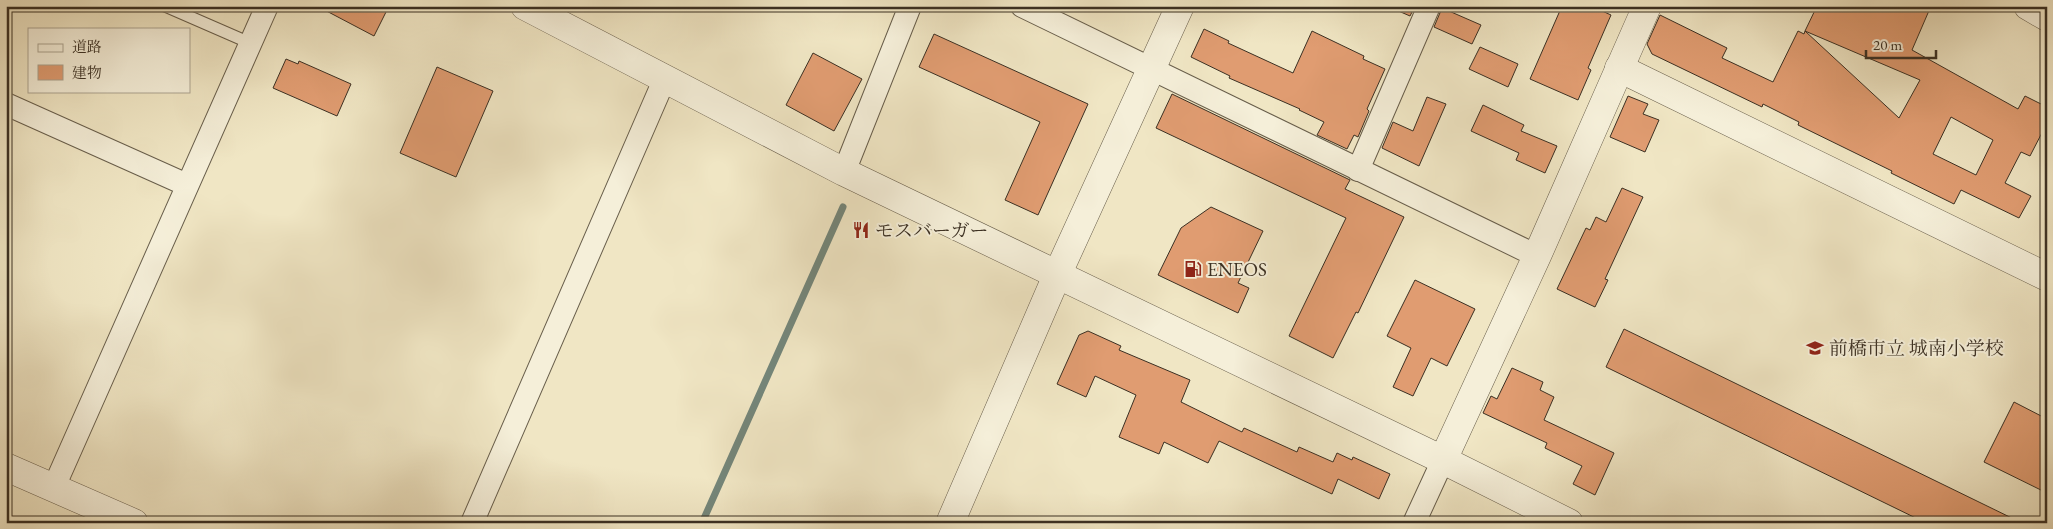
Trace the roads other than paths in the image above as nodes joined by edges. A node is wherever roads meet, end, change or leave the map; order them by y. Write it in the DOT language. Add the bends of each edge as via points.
graph roads {
  1 [pos="165,6"];
  2 [pos="267,6"];
  3 [pos="525,6"];
  4 [pos="910,6"];
  5 [pos="1022,6"];
  6 [pos="1180,6"];
  7 [pos="1429,6"];
  8 [pos="1647,6"];
  9 [pos="2028,6"];
  10 [pos="2047,18"];
  11 [pos="250,43"];
  12 [pos="1620,68"];
  13 [pos="1152,70"];
  14 [pos="665,78"];
  15 [pos="6,104"];
  16 [pos="1358,170"];
  17 [pos="844,172"];
  18 [pos="186,185"];
  19 [pos="1537,256"];
  20 [pos="1058,274"];
  21 [pos="2047,277"];
  22 [pos="1443,460"];
  23 [pos="6,467"];
  24 [pos="54,488"];
  25 [pos="134,523"];
  26 [pos="472,523"];
  27 [pos="950,523"];
  28 [pos="1414,523"];
  29 [pos="1569,523"];
  1 -- 11 [label="lane"];
  2 -- 11 [label="street"];
  3 -- 14 [label="street"];
  4 -- 17 [label="street"];
  5 -- 13 [label="street"];
  6 -- 13 [label="street"];
  7 -- 16 [label="street"];
  8 -- 12 [label="street"];
  9 -- 10 [label="street"];
  11 -- 18 [label="street"];
  12 -- 19 [label="street"];
  12 -- 21 [label="street"];
  13 -- 16 [label="street"];
  13 -- 20 [label="street"];
  14 -- 17 [label="street"];
  14 -- 26 [label="street"];
  15 -- 18 [label="street"];
  16 -- 19 [label="street"];
  17 -- 20 [label="street"];
  18 -- 24 [label="street"];
  19 -- 22 [label="street"];
  20 -- 22 [label="street"];
  20 -- 27 [label="street"];
  22 -- 28 [label="street"];
  22 -- 29 [label="street"];
  23 -- 24 [label="street"];
  24 -- 25 [label="street"];
}
